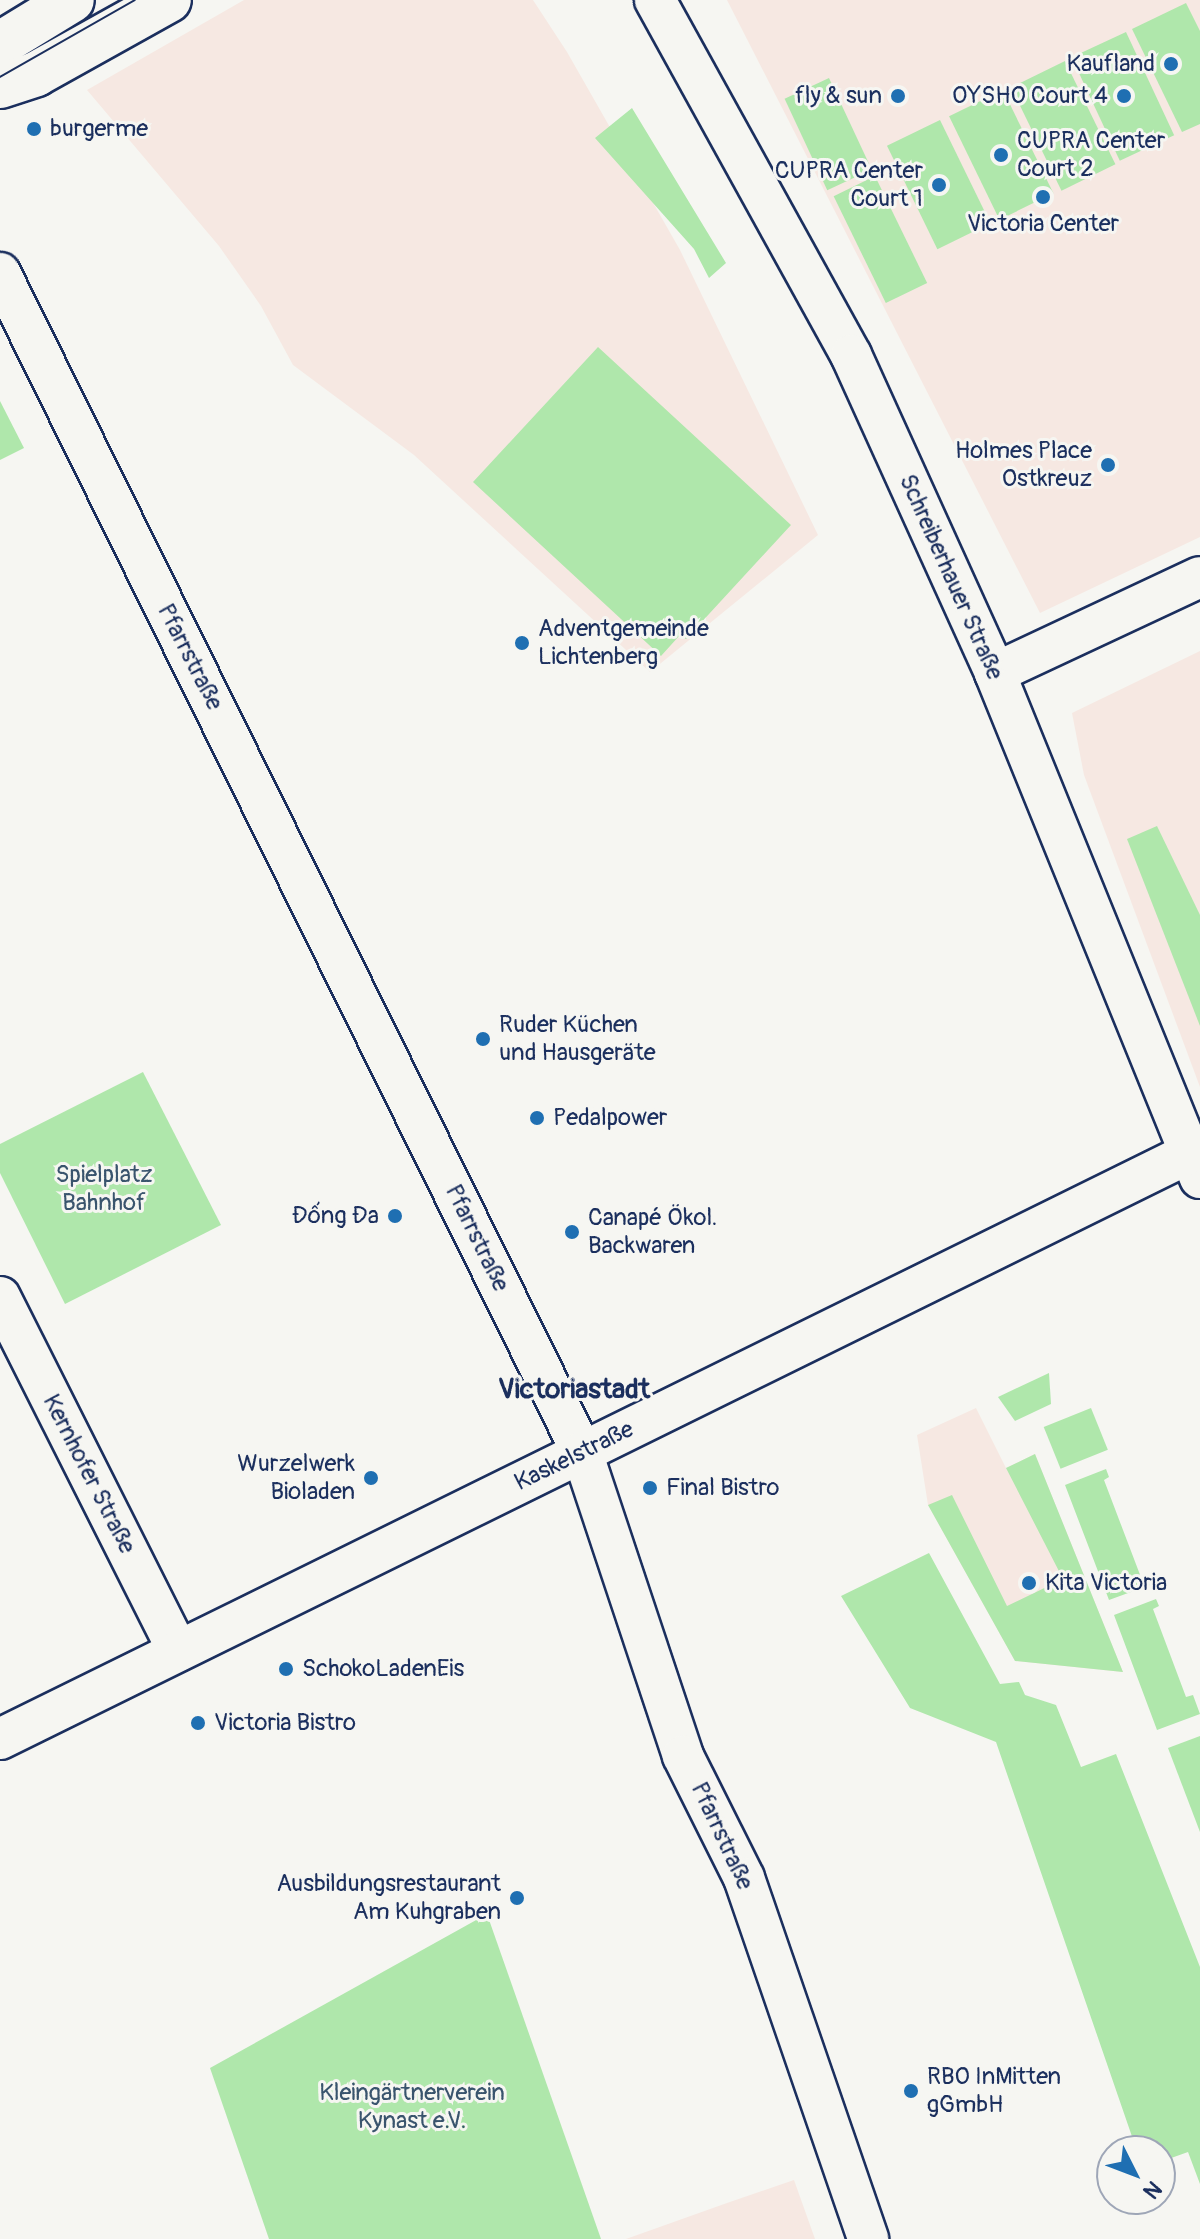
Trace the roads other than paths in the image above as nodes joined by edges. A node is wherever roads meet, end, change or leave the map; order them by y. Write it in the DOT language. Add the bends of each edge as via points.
graph roads {
  1 [pos="72,0"];
  2 [pos="169,0"];
  3 [pos="655,0"];
  4 [pos="0,44"];
  5 [pos="0,86"];
  6 [pos="0,273"];
  7 [pos="1200,577"];
  8 [pos="995,673"];
  9 [pos="1195,1165"];
  10 [pos="0,1297"];
  11 [pos="582,1452"];
  12 [pos="178,1651"];
  13 [pos="0,1739"];
  14 [pos="868,2239"];
  1 -- 4 [label="main road"];
  2 -- 5 [label="main road" via="36,74"];
  3 -- 8 [label="street, Schreiberhauer Straße" via="851,355"];
  6 -- 11 [label="street, Pfarrstraße"];
  7 -- 8 [label="street"];
  8 -- 9 [label="street, Schreiberhauer Straße"];
  9 -- 11 [label="street, Kaskelstraße"];
  10 -- 12 [label="street, Kernhofer Straße"];
  11 -- 12 [label="street, Kaskelstraße"];
  11 -- 14 [label="street, Pfarrstraße" via="683,1756 744,1878"];
  12 -- 13 [label="street, Kaskelstraße"];
}
